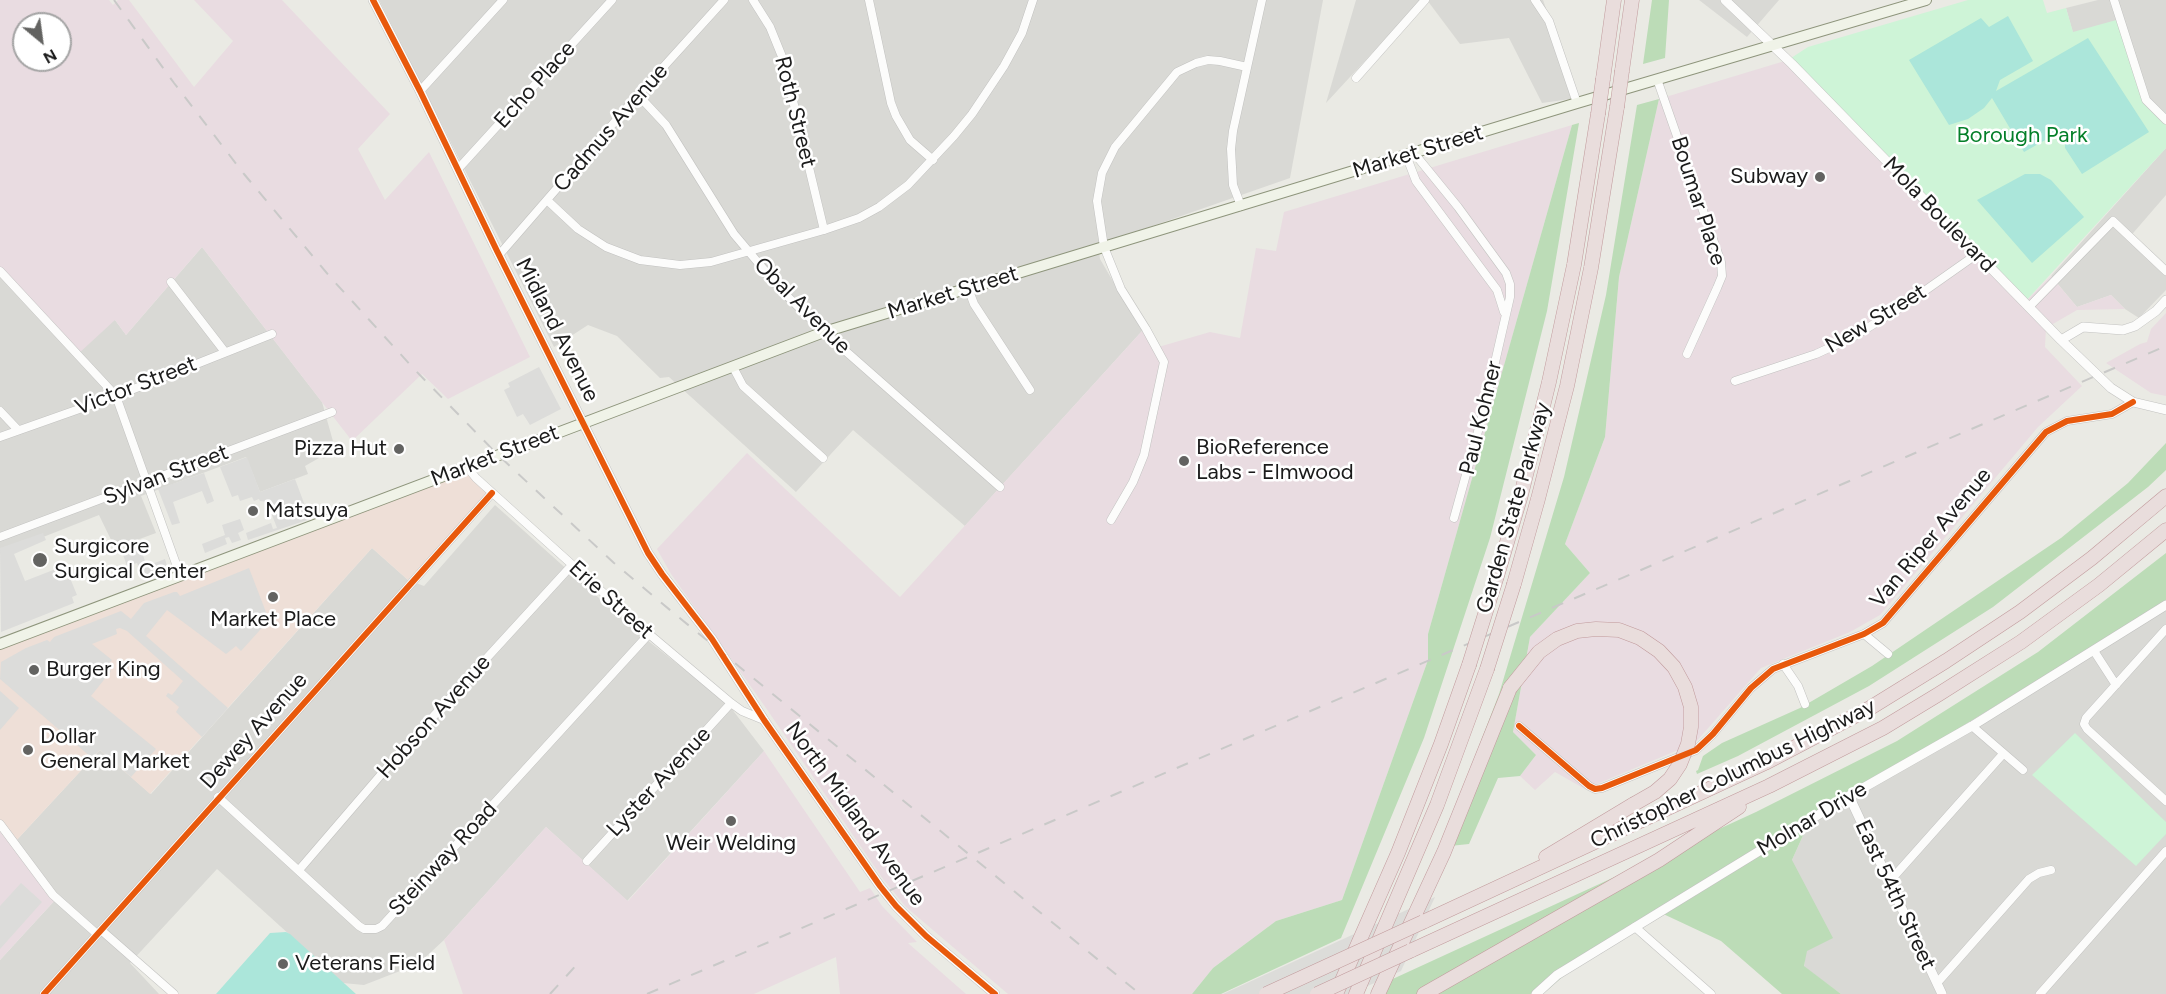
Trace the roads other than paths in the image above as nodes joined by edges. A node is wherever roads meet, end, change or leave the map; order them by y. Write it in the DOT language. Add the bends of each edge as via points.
graph roads {
  1 [pos="503,0"];
  2 [pos="612,0"];
  3 [pos="724,0"];
  4 [pos="753,0"];
  5 [pos="869,0"];
  6 [pos="1033,0"];
  7 [pos="1262,0"];
  8 [pos="1425,0"];
  9 [pos="1535,0"];
  10 [pos="1614,0"];
  11 [pos="1632,0"];
  12 [pos="1725,0"];
  13 [pos="1926,0"];
  14 [pos="2114,0"];
  15 [pos="377,2"];
  16 [pos="1773,45"];
  17 [pos="1247,67"];
  18 [pos="1356,78"];
  19 [pos="1657,79"];
  20 [pos="420,91"];
  21 [pos="638,95"];
  22 [pos="1577,103"];
  23 [pos="2166,120"];
  24 [pos="1410,154"];
  25 [pos="933,160"];
  26 [pos="458,169"];
  27 [pos="548,201"];
  28 [pos="1241,206"];
  29 [pos="824,230"];
  30 [pos="1104,247"];
  31 [pos="748,251"];
  32 [pos="1977,254"];
  33 [pos="499,255"];
  34 [pos="0,271"];
  35 [pos="2166,271"];
  36 [pos="171,282"];
  37 [pos="968,288"];
  38 [pos="2166,300"];
  39 [pos="2029,307"];
  40 [pos="1505,317"];
  41 [pos="824,332"];
  42 [pos="272,334"];
  43 [pos="2061,340"];
  44 [pos="225,352"];
  45 [pos="1687,354"];
  46 [pos="733,367"];
  47 [pos="1735,381"];
  48 [pos="1030,390"];
  49 [pos="116,396"];
  50 [pos="2133,402"];
  51 [pos="2166,410"];
  52 [pos="0,411"];
  53 [pos="332,412"];
  54 [pos="584,422"];
  55 [pos="18,430"];
  56 [pos="0,437"];
  57 [pos="823,458"];
  58 [pos="467,467"];
  59 [pos="146,482"];
  60 [pos="1000,488"];
  61 [pos="492,493"];
  62 [pos="2166,496"];
  63 [pos="1454,518"];
  64 [pos="1111,519"];
  65 [pos="2166,530"];
  66 [pos="0,537"];
  67 [pos="572,565"];
  68 [pos="180,575"];
  69 [pos="2166,605"];
  70 [pos="2166,629"];
  71 [pos="649,634"];
  72 [pos="1864,634"];
  73 [pos="0,644"];
  74 [pos="2094,651"];
  75 [pos="1888,654"];
  76 [pos="1783,664"];
  77 [pos="729,666"];
  78 [pos="2116,685"];
  79 [pos="731,703"];
  80 [pos="1805,704"];
  81 [pos="764,720"];
  82 [pos="1519,726"];
  83 [pos="1972,726"];
  84 [pos="2003,754"];
  85 [pos="2023,770"];
  86 [pos="1769,786"];
  87 [pos="1849,796"];
  88 [pos="218,797"];
  89 [pos="2166,801"];
  90 [pos="0,824"];
  91 [pos="2166,851"];
  92 [pos="586,861"];
  93 [pos="299,870"];
  94 [pos="2050,870"];
  95 [pos="1889,882"];
  96 [pos="1494,889"];
  97 [pos="1592,899"];
  98 [pos="1635,927"];
  99 [pos="99,932"];
  100 [pos="1937,983"];
  101 [pos="44,994"];
  102 [pos="174,994"];
  103 [pos="995,994"];
  104 [pos="1266,994"];
  105 [pos="1317,994"];
  106 [pos="1336,994"];
  107 [pos="1356,994"];
  108 [pos="1377,994"];
  109 [pos="1424,994"];
  110 [pos="1437,994"];
  111 [pos="1536,994"];
  112 [pos="1710,994"];
  113 [pos="1942,994"];
  114 [pos="2040,994"];
  1 -- 20 [label="street"];
  2 -- 26 [label="street, Echo Place"];
  3 -- 21 [label="street, Cadmus Avenue"];
  4 -- 29 [label="street, Roth Street" via="783,59"];
  5 -- 25 [label="street" via="896,116 910,140"];
  6 -- 25 [label="street" via="1022,33 1004,66 972,114"];
  7 -- 17 [label="street"];
  8 -- 18 [label="street"];
  9 -- 22 [label="street" via="1549,21"];
  10 -- 106 [label="highway, Garden State Parkway, bridge" via="1583,213 1524,484 1441,744"];
  11 -- 107 [label="highway, Garden State Parkway, bridge" via="1602,209 1573,356 1514,584 1437,805"];
  12 -- 16 [label="street, Mola Boulevard"];
  13 -- 16 [label="main road, Market Street"];
  14 -- 23 [label="street" via="2146,100"];
  15 -- 20 [label="street, Midland Avenue"];
  16 -- 19 [label="main road, Market Street"];
  16 -- 32 [label="street, Mola Boulevard"];
  17 -- 28 [label="street" via="1231,149 1233,185"];
  17 -- 30 [label="street" via="1208,60 1185,67 1169,79 1114,147 1098,187"];
  19 -- 22 [label="main road, Market Street"];
  19 -- 45 [label="street, Boumar Place" via="1721,262 1722,276"];
  20 -- 26 [label="street, Midland Avenue"];
  21 -- 27 [label="street, Cadmus Avenue"];
  21 -- 31 [label="street, Obal Avenue" via="666,125"];
  22 -- 24 [label="main road, Market Street"];
  24 -- 28 [label="main road, Market Street"];
  24 -- 40 [label="street" via="1416,181 1497,290"];
  24 -- 40 [label="street, Paul Kohner" via="1458,207 1506,273 1510,297"];
  25 -- 29 [label="street" via="879,207"];
  26 -- 33 [label="street, Midland Avenue"];
  27 -- 31 [label="street" via="591,238 640,260 696,264"];
  27 -- 33 [label="street, Cadmus Avenue"];
  28 -- 30 [label="main road, Market Street"];
  29 -- 31 [label="street"];
  30 -- 37 [label="main road, Market Street"];
  30 -- 64 [label="street" via="1121,289 1164,362 1144,455"];
  31 -- 41 [label="street, Obal Avenue"];
  32 -- 39 [label="street, Mola Boulevard"];
  32 -- 47 [label="street, New Street" via="1853,337 1816,354"];
  33 -- 54 [label="street, Midland Avenue"];
  34 -- 49 [label="street"];
  35 -- 39 [label="street" via="2113,221"];
  36 -- 44 [label="street"];
  37 -- 41 [label="main road, Market Street"];
  37 -- 48 [label="street" via="974,304"];
  38 -- 43 [label="street" via="2135,326 2123,330 2083,327"];
  39 -- 43 [label="street, Mola Boulevard"];
  40 -- 63 [label="street, Paul Kohner" via="1474,452"];
  41 -- 46 [label="main road, Market Street"];
  41 -- 60 [label="street, Obal Avenue"];
  42 -- 44 [label="street, Victor Street"];
  43 -- 50 [label="street, Mola Boulevard" via="2111,388"];
  44 -- 49 [label="street, Victor Street"];
  46 -- 54 [label="main road, Market Street"];
  46 -- 57 [label="street" via="743,386"];
  49 -- 55 [label="street, Victor Street"];
  49 -- 59 [label="street"];
  50 -- 51 [label="street, Mola Boulevard"];
  50 -- 72 [label="street, Van Riper Avenue" via="2112,414 2067,421 2046,432 1900,606"];
  52 -- 55 [label="street"];
  53 -- 59 [label="street, Sylvan Street"];
  54 -- 58 [label="main road, Market Street"];
  54 -- 77 [label="street, Midland Avenue" via="648,553"];
  55 -- 56 [label="street, Victor Street"];
  58 -- 61 [label="street, Erie Street"];
  58 -- 68 [label="main road, Market Street"];
  59 -- 66 [label="street, Sylvan Street"];
  59 -- 68 [label="street"];
  61 -- 67 [label="street, Erie Street"];
  61 -- 88 [label="street, Dewey Avenue"];
  62 -- 96 [label="highway, Christopher Columbus Highway" via="2028,606 1870,708 1765,763"];
  65 -- 86 [label="highway, Christopher Columbus Highway" via="2074,604 1985,666 1883,728"];
  67 -- 71 [label="street, Erie Street"];
  67 -- 93 [label="street, Hobson Avenue" via="397,756"];
  68 -- 73 [label="main road, Market Street"];
  69 -- 74 [label="street, Molnar Drive"];
  70 -- 78 [label="street"];
  71 -- 79 [label="street, Erie Street"];
  71 -- 93 [label="street, Steinway Road" via="382,926 370,930 359,926"];
  72 -- 75 [label="street"];
  72 -- 76 [label="street, Van Riper Avenue"];
  74 -- 78 [label="street"];
  74 -- 83 [label="street, Molnar Drive"];
  76 -- 80 [label="street"];
  76 -- 82 [label="street, Van Riper Avenue" via="1762,676 1696,750 1602,788 1589,786"];
  77 -- 81 [label="street, North Midland Avenue"];
  78 -- 89 [label="street" via="2086,718 2087,729"];
  79 -- 81 [label="street, Erie Street"];
  79 -- 92 [label="street, Lyster Avenue"];
  81 -- 103 [label="street, North Midland Avenue" via="896,906"];
  83 -- 84 [label="street"];
  83 -- 87 [label="street, Molnar Drive"];
  84 -- 85 [label="street"];
  84 -- 95 [label="street"];
  86 -- 97 [label="highway" via="1690,841"];
  86 -- 105 [label="highway, Christopher Columbus Highway, bridge"];
  87 -- 95 [label="street, East 54th Street"];
  87 -- 98 [label="street, Molnar Drive"];
  88 -- 93 [label="street, Steinway Road"];
  88 -- 99 [label="street, Dewey Avenue"];
  90 -- 99 [label="street" via="53,895"];
  91 -- 114 [label="street"];
  94 -- 100 [label="street" via="2030,879"];
  95 -- 100 [label="street, East 54th Street"];
  96 -- 104 [label="highway, Christopher Columbus Highway, bridge"];
  96 -- 108 [label="highway, bridge" via="1655,792 1680,764 1688,744 1691,707 1674,668 1640,638 1619,630 1577,631 1539,652 1510,688 1444,852"];
  97 -- 109 [label="highway"];
  97 -- 110 [label="highway"];
  98 -- 111 [label="street, Molnar Drive" via="1557,975"];
  98 -- 112 [label="street"];
  99 -- 101 [label="street, Dewey Avenue"];
  99 -- 102 [label="street"];
  100 -- 113 [label="street, East 54th Street"];
}
